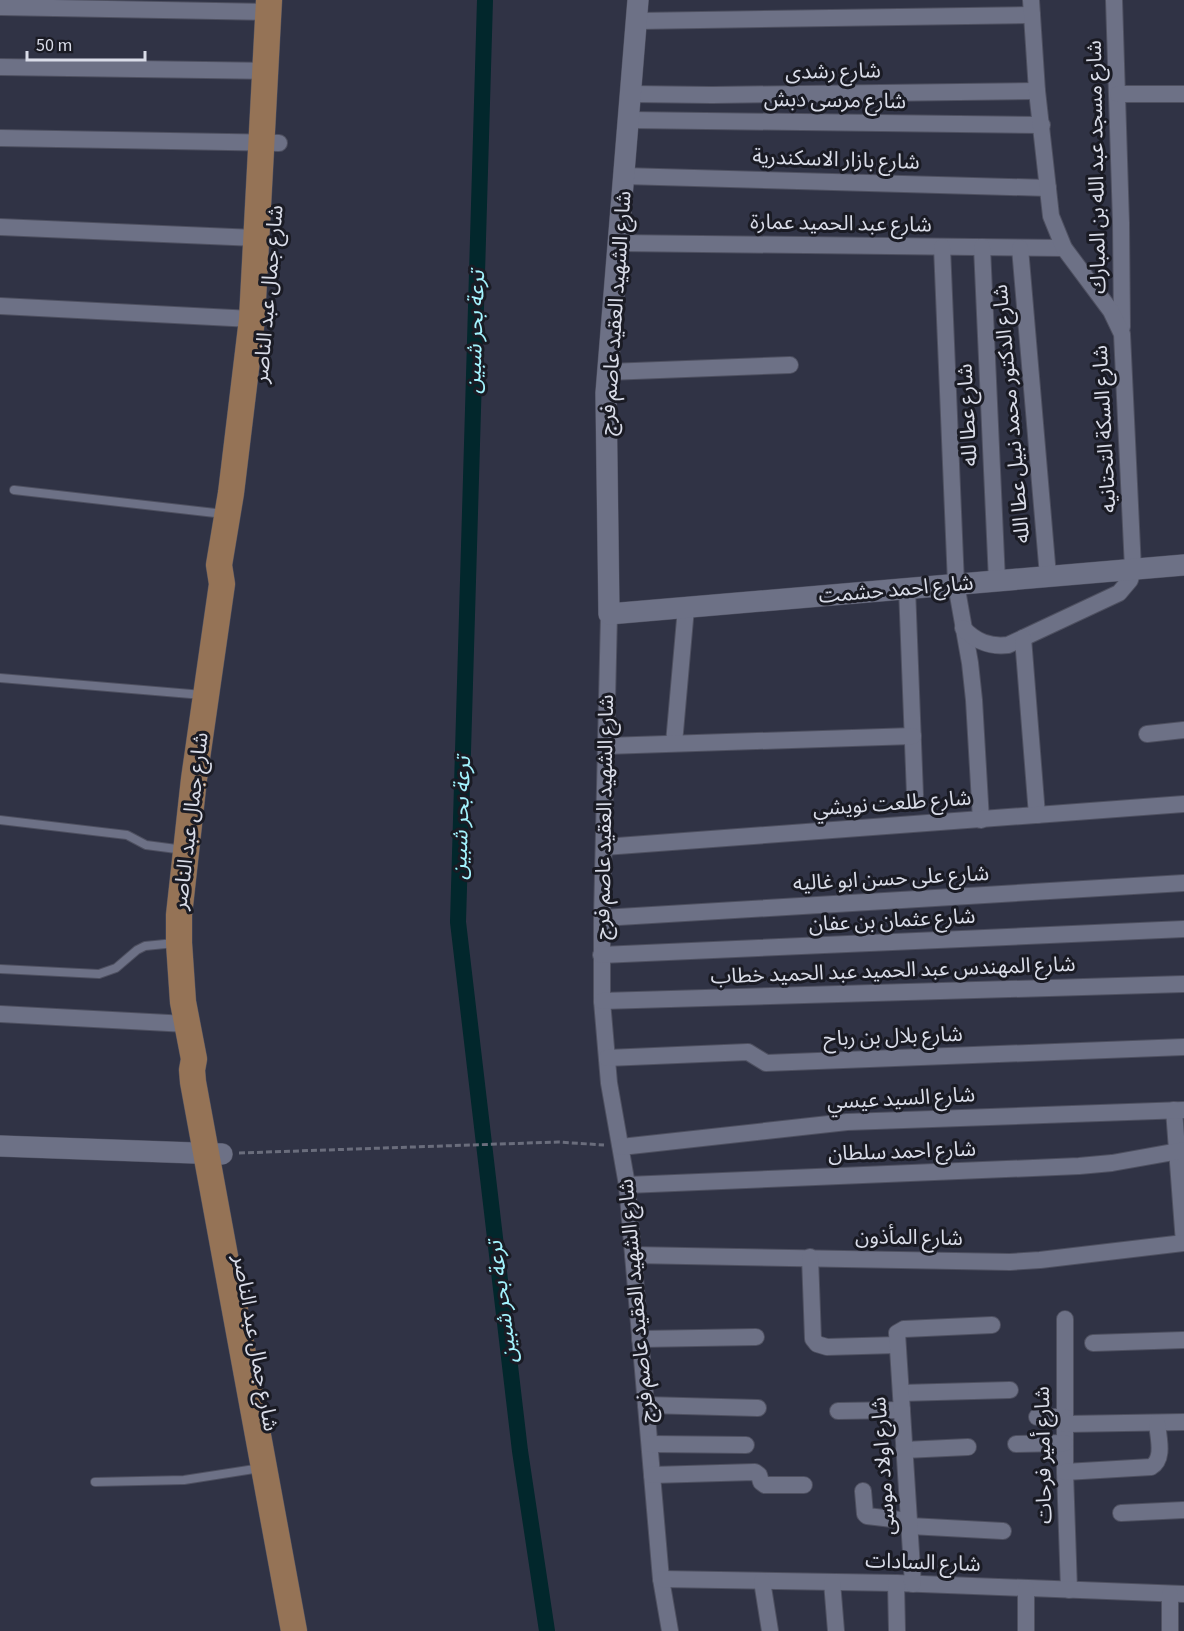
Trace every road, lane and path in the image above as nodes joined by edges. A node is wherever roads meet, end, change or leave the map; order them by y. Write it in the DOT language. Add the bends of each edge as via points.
graph roads {
  1 [pos="638,0"];
  2 [pos="1114,0"];
  3 [pos="274,4"];
  4 [pos="0,7"];
  5 [pos="1032,8"];
  6 [pos="637,21"];
  7 [pos="0,67"];
  8 [pos="267,71"];
  9 [pos="1036,91"];
  10 [pos="631,94"];
  11 [pos="1118,94"];
  12 [pos="1184,94"];
  13 [pos="628,120"];
  14 [pos="1042,125"];
  15 [pos="0,138"];
  16 [pos="271,143"];
  17 [pos="624,176"];
  18 [pos="1048,188"];
  19 [pos="0,227"];
  20 [pos="257,238"];
  21 [pos="618,243"];
  22 [pos="942,247"];
  23 [pos="982,247"];
  24 [pos="1020,248"];
  25 [pos="1064,248"];
  26 [pos="0,306"];
  27 [pos="252,319"];
  28 [pos="1122,334"];
  29 [pos="790,365"];
  30 [pos="608,372"];
  31 [pos="14,490"];
  32 [pos="227,514"];
  33 [pos="1184,565"];
  34 [pos="1133,569"];
  35 [pos="1048,576"];
  36 [pos="997,581"];
  37 [pos="222,584"];
  38 [pos="956,584"];
  39 [pos="908,588"];
  40 [pos="686,608"];
  41 [pos="609,614"];
  42 [pos="963,628"];
  43 [pos="1023,638"];
  44 [pos="0,678"];
  45 [pos="206,696"];
  46 [pos="1184,730"];
  47 [pos="1147,734"];
  48 [pos="913,736"];
  49 [pos="674,744"];
  50 [pos="606,746"];
  51 [pos="915,795"];
  52 [pos="1184,804"];
  53 [pos="1037,815"];
  54 [pos="981,819"];
  55 [pos="0,820"];
  56 [pos="604,847"];
  57 [pos="186,850"];
  58 [pos="1184,883"];
  59 [pos="602,918"];
  60 [pos="1184,929"];
  61 [pos="178,943"];
  62 [pos="601,955"];
  63 [pos="0,969"];
  64 [pos="1184,984"];
  65 [pos="603,1001"];
  66 [pos="0,1014"];
  67 [pos="187,1024"];
  68 [pos="1184,1047"];
  69 [pos="607,1058"];
  70 [pos="1179,1110"];
  71 [pos="0,1146"];
  72 [pos="621,1147"];
  73 [pos="1180,1150"];
  74 [pos="214,1153"];
  75 [pos="627,1185"];
  76 [pos="1182,1202"];
  77 [pos="1184,1243"];
  78 [pos="633,1255"];
  79 [pos="810,1257"];
  80 [pos="1065,1319"];
  81 [pos="992,1325"];
  82 [pos="756,1337"];
  83 [pos="640,1339"];
  84 [pos="1184,1340"];
  85 [pos="1093,1342"];
  86 [pos="897,1345"];
  87 [pos="1010,1390"];
  88 [pos="901,1401"];
  89 [pos="646,1405"];
  90 [pos="758,1408"];
  91 [pos="838,1411"];
  92 [pos="1037,1417"];
  93 [pos="1065,1420"];
  94 [pos="1184,1422"];
  95 [pos="1157,1423"];
  96 [pos="1065,1443"];
  97 [pos="650,1444"];
  98 [pos="1016,1444"];
  99 [pos="746,1445"];
  100 [pos="968,1447"];
  101 [pos="904,1450"];
  102 [pos="263,1467"];
  103 [pos="1065,1472"];
  104 [pos="652,1475"];
  105 [pos="95,1482"];
  106 [pos="804,1485"];
  107 [pos="863,1491"];
  108 [pos="1184,1510"];
  109 [pos="1122,1513"];
  110 [pos="909,1523"];
  111 [pos="1003,1531"];
  112 [pos="661,1578"];
  113 [pos="762,1581"];
  114 [pos="832,1582"];
  115 [pos="896,1583"];
  116 [pos="913,1584"];
  117 [pos="1026,1588"];
  118 [pos="1069,1590"];
  119 [pos="1177,1594"];
  120 [pos="1026,1630"];
  121 [pos="294,1631"];
  122 [pos="308,1631"];
  123 [pos="670,1631"];
  124 [pos="770,1631"];
  125 [pos="836,1631"];
  126 [pos="897,1631"];
  127 [pos="1170,1631"];
  1 -- 6 [label="street, شارع الشهيد العقيد عاصم فرج"];
  2 -- 11 [label="street, شارع مسجد عبد الله بن المبارك"];
  3 -- 4 [label="street"];
  3 -- 8 [label="main road, شارع جمال عبد الناصر"];
  3 -- 16 [label="main road, شارع جمال عبد الناصر"];
  5 -- 6 [label="street"];
  5 -- 9 [label="street, شارع السكة التحتانيه"];
  6 -- 10 [label="street, شارع الشهيد العقيد عاصم فرج"];
  7 -- 8 [label="street"];
  8 -- 16 [label="main road, شارع جمال عبد الناصر"];
  9 -- 10 [label="street, شارع رشدى"];
  9 -- 14 [label="street, شارع السكة التحتانيه"];
  10 -- 13 [label="street, شارع الشهيد العقيد عاصم فرج"];
  11 -- 12 [label="street"];
  11 -- 28 [label="street, شارع مسجد عبد الله بن المبارك"];
  13 -- 14 [label="street, شارع مرسى دبش"];
  13 -- 17 [label="street, شارع الشهيد العقيد عاصم فرج"];
  14 -- 18 [label="street, شارع السكة التحتانيه"];
  15 -- 16 [label="street"];
  16 -- 20 [label="main road, شارع جمال عبد الناصر"];
  16 -- 37 [label="main road, شارع جمال عبد الناصر" via="275,234 257,417 234,562"];
  17 -- 18 [label="street, شارع بازار الاسكندرية"];
  17 -- 21 [label="street, شارع الشهيد العقيد عاصم فرج"];
  18 -- 25 [label="street, شارع السكة التحتانيه" via="1051,216"];
  19 -- 20 [label="street"];
  20 -- 27 [label="main road, شارع جمال عبد الناصر"];
  21 -- 22 [label="street, شارع عبد الحميد عمارة"];
  21 -- 30 [label="street, شارع الشهيد العقيد عاصم فرج"];
  22 -- 23 [label="street, شارع عبد الحميد عمارة"];
  22 -- 38 [label="street"];
  23 -- 24 [label="street, شارع عبد الحميد عمارة"];
  23 -- 36 [label="street, شارع عطا لله"];
  24 -- 25 [label="street, شارع عبد الحميد عمارة"];
  24 -- 35 [label="street, شارع الدكتور محمد نبيل عطا الله"];
  25 -- 28 [label="street, شارع السكة التحتانيه" via="1111,311"];
  26 -- 27 [label="street"];
  27 -- 32 [label="main road, شارع جمال عبد الناصر"];
  28 -- 34 [label="street, شارع السكة التحتانيه"];
  29 -- 30 [label="street"];
  30 -- 41 [label="street, شارع الشهيد العقيد عاصم فرج"];
  31 -- 32 [label="lane"];
  32 -- 37 [label="main road, شارع جمال عبد الناصر" via="219,565"];
  33 -- 34 [label="street, شارع احمد حشمت"];
  34 -- 35 [label="street, شارع احمد حشمت"];
  34 -- 43 [label="street" via="1119,593"];
  35 -- 36 [label="street, شارع احمد حشمت"];
  36 -- 38 [label="street, شارع احمد حشمت"];
  37 -- 45 [label="main road, شارع جمال عبد الناصر"];
  38 -- 39 [label="street, شارع احمد حشمت"];
  38 -- 42 [label="street"];
  39 -- 40 [label="street, شارع احمد حشمت"];
  39 -- 48 [label="street"];
  40 -- 41 [label="street, شارع احمد حشمت"];
  40 -- 49 [label="street"];
  41 -- 50 [label="street, شارع الشهيد العقيد عاصم فرج"];
  42 -- 43 [label="street" via="974,639 990,645 1008,645"];
  42 -- 54 [label="street" via="974,700"];
  43 -- 53 [label="street"];
  44 -- 45 [label="lane"];
  45 -- 57 [label="main road, شارع جمال عبد الناصر"];
  46 -- 47 [label="street"];
  48 -- 49 [label="street"];
  48 -- 51 [label="street"];
  49 -- 50 [label="street"];
  50 -- 56 [label="street, شارع الشهيد العقيد عاصم فرج"];
  52 -- 53 [label="street, شارع طلعت نويشي"];
  53 -- 54 [label="street, شارع طلعت نويشي"];
  54 -- 56 [label="street, شارع طلعت نويشي"];
  55 -- 57 [label="lane" via="127,835 146,845"];
  56 -- 59 [label="street, شارع الشهيد العقيد عاصم فرج"];
  57 -- 61 [label="main road, شارع جمال عبد الناصر"];
  58 -- 59 [label="street, شارع على حسن ابو غاليه"];
  59 -- 62 [label="street, شارع الشهيد العقيد عاصم فرج"];
  60 -- 62 [label="street, شارع عثمان بن عفان"];
  61 -- 63 [label="lane" via="146,946 116,968 99,974"];
  61 -- 67 [label="main road, شارع جمال عبد الناصر"];
  62 -- 65 [label="street, شارع الشهيد العقيد عاصم فرج"];
  64 -- 65 [label="street, شارع المهندس عبد الحميد عبد الحميد خطاب"];
  65 -- 69 [label="street, شارع الشهيد العقيد عاصم فرج"];
  66 -- 67 [label="street"];
  67 -- 74 [label="main road, شارع جمال عبد الناصر" via="195,1059 192,1076"];
  68 -- 69 [label="street, شارع بلال بن رباح" via="766,1063 748,1052"];
  69 -- 72 [label="street, شارع الشهيد العقيد عاصم فرج"];
  70 -- 72 [label="street, شارع السيد عيسي" via="847,1122"];
  70 -- 73 [label="street"];
  71 -- 74 [label="street"];
  72 -- 74 [label="path" via="558,1142"];
  72 -- 75 [label="street, شارع الشهيد العقيد عاصم فرج"];
  73 -- 75 [label="street, شارع احمد سلطان" via="1079,1166"];
  73 -- 76 [label="street"];
  74 -- 102 [label="main road, شارع جمال عبد الناصر"];
  74 -- 122 [label="main road, شارع جمال عبد الناصر"];
  75 -- 78 [label="street, شارع الشهيد العقيد عاصم فرج"];
  76 -- 77 [label="street"];
  77 -- 79 [label="street, شارع المأذون" via="1010,1262"];
  78 -- 79 [label="street, شارع المأذون"];
  78 -- 83 [label="street, شارع الشهيد العقيد عاصم فرج"];
  79 -- 86 [label="street" via="813,1338 817,1344"];
  80 -- 93 [label="street, شارع أمير فرحات"];
  81 -- 86 [label="street" via="904,1329 897,1333"];
  82 -- 83 [label="street"];
  83 -- 89 [label="street, شارع الشهيد العقيد عاصم فرج"];
  84 -- 85 [label="street"];
  86 -- 88 [label="street, شارع اولاد موسى"];
  87 -- 88 [label="street"];
  88 -- 91 [label="street"];
  88 -- 101 [label="street, شارع اولاد موسى"];
  89 -- 90 [label="street"];
  89 -- 97 [label="street, شارع الشهيد العقيد عاصم فرج"];
  92 -- 93 [label="street"];
  93 -- 95 [label="street"];
  93 -- 96 [label="street, شارع أمير فرحات"];
  94 -- 95 [label="street"];
  95 -- 103 [label="street" via="1159,1457 1151,1467"];
  96 -- 98 [label="street"];
  96 -- 103 [label="street, شارع أمير فرحات"];
  97 -- 99 [label="street"];
  97 -- 104 [label="street, شارع الشهيد العقيد عاصم فرج"];
  100 -- 101 [label="street"];
  101 -- 110 [label="street, شارع اولاد موسى"];
  102 -- 105 [label="lane" via="184,1480"];
  102 -- 121 [label="main road, شارع جمال عبد الناصر"];
  103 -- 118 [label="street, شارع أمير فرحات"];
  104 -- 106 [label="street" via="755,1472 765,1485"];
  104 -- 112 [label="street, شارع الشهيد العقيد عاصم فرج"];
  107 -- 110 [label="street" via="867,1516"];
  108 -- 109 [label="street"];
  110 -- 111 [label="street"];
  110 -- 116 [label="street, شارع اولاد موسى"];
  112 -- 113 [label="street, شارع السادات"];
  112 -- 123 [label="street, شارع الشهيد العقيد عاصم فرج"];
  113 -- 114 [label="street, شارع السادات"];
  113 -- 124 [label="street"];
  114 -- 115 [label="street, شارع السادات"];
  114 -- 125 [label="street"];
  115 -- 116 [label="street, شارع السادات"];
  115 -- 126 [label="street"];
  116 -- 117 [label="street, شارع السادات"];
  117 -- 118 [label="street, شارع السادات"];
  117 -- 120 [label="street"];
  118 -- 119 [label="street, شارع السادات"];
  119 -- 127 [label="street"];
}
